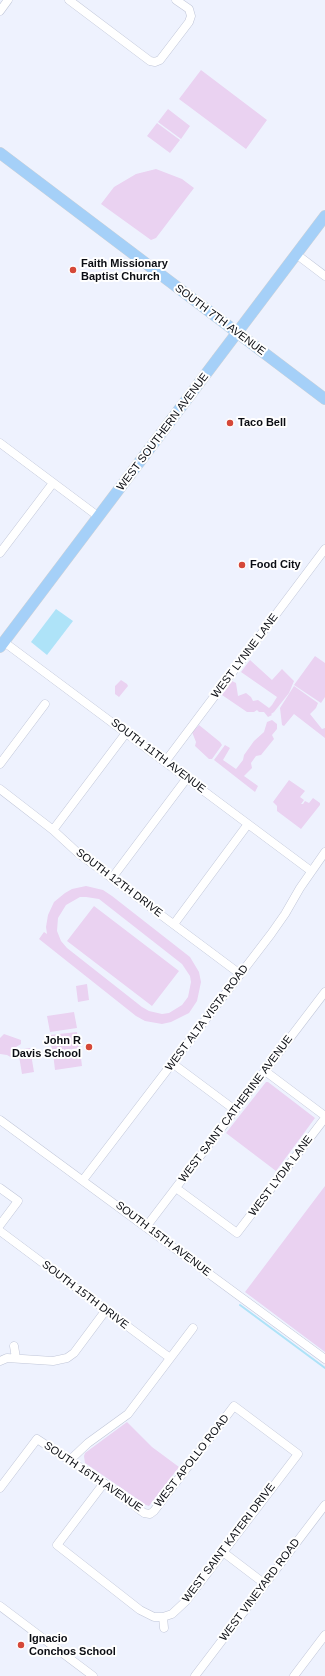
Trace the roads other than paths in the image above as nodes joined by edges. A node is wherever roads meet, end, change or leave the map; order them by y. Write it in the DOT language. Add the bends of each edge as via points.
graph roads {
  1 [pos="8,0"];
  2 [pos="69,0"];
  3 [pos="176,0"];
  4 [pos="0,11"];
  5 [pos="0,153"];
  6 [pos="325,216"];
  7 [pos="296,254"];
  8 [pos="325,276"];
  9 [pos="237,333"];
  10 [pos="325,399"];
  11 [pos="0,443"];
  12 [pos="53,483"];
  13 [pos="99,517"];
  14 [pos="325,550"];
  15 [pos="0,553"];
  16 [pos="2,644"];
  17 [pos="45,704"];
  18 [pos="126,733"];
  19 [pos="165,762"];
  20 [pos="0,764"];
  21 [pos="187,778"];
  22 [pos="0,789"];
  23 [pos="248,824"];
  24 [pos="53,830"];
  25 [pos="325,852"];
  26 [pos="311,871"];
  27 [pos="112,878"];
  28 [pos="174,924"];
  29 [pos="240,974"];
  30 [pos="325,992"];
  31 [pos="172,1063"];
  32 [pos="265,1071"];
  33 [pos="235,1110"];
  34 [pos="325,1117"];
  35 [pos="0,1120"];
  36 [pos="83,1180"];
  37 [pos="0,1188"];
  38 [pos="176,1188"];
  39 [pos="0,1225"];
  40 [pos="146,1227"];
  41 [pos="0,1231"];
  42 [pos="106,1310"];
  43 [pos="193,1328"];
  44 [pos="14,1346"];
  45 [pos="16,1358"];
  46 [pos="170,1358"];
  47 [pos="325,1359"];
  48 [pos="0,1361"];
  49 [pos="298,1454"];
  50 [pos="70,1460"];
  51 [pos="104,1482"];
  52 [pos="0,1488"];
  53 [pos="325,1505"];
  54 [pos="150,1514"];
  55 [pos="223,1552"];
  56 [pos="265,1584"];
  57 [pos="0,1606"];
  58 [pos="163,1617"];
  59 [pos="164,1628"];
  60 [pos="325,1635"];
  61 [pos="93,1676"];
  62 [pos="195,1676"];
  63 [pos="294,1676"];
  1 -- 4 [label="street"];
  2 -- 3 [label="street" via="150,61 155,62 160,60 189,22 189,9"];
  5 -- 9 [label="main road, SOUTH 7TH AVENUE"];
  6 -- 7 [label="main road, WEST SOUTHERN AVENUE"];
  7 -- 8 [label="street"];
  7 -- 9 [label="main road, WEST SOUTHERN AVENUE"];
  9 -- 10 [label="main road, SOUTH 7TH AVENUE"];
  9 -- 13 [label="main road, WEST SOUTHERN AVENUE"];
  11 -- 12 [label="street"];
  12 -- 13 [label="street"];
  12 -- 15 [label="street"];
  13 -- 16 [label="main road, WEST SOUTHERN AVENUE"];
  14 -- 19 [label="street, WEST LYNNE LANE"];
  16 -- 18 [label="street, SOUTH 11TH AVENUE"];
  17 -- 20 [label="street"];
  18 -- 19 [label="street, SOUTH 11TH AVENUE"];
  18 -- 24 [label="street"];
  19 -- 21 [label="street, SOUTH 11TH AVENUE"];
  21 -- 23 [label="street, SOUTH 11TH AVENUE"];
  21 -- 27 [label="street"];
  22 -- 24 [label="street, SOUTH 12TH DRIVE"];
  23 -- 26 [label="street, SOUTH 11TH AVENUE"];
  23 -- 28 [label="street"];
  24 -- 27 [label="street, SOUTH 12TH DRIVE" via="78,853"];
  25 -- 26 [label="street, WEST ALTA VISTA ROAD"];
  26 -- 29 [label="street, WEST ALTA VISTA ROAD" via="285,914"];
  27 -- 28 [label="street, SOUTH 12TH DRIVE"];
  28 -- 29 [label="street, SOUTH 12TH DRIVE"];
  29 -- 31 [label="street, WEST ALTA VISTA ROAD"];
  30 -- 32 [label="street, WEST SAINT CATHERINE AVENUE"];
  31 -- 33 [label="street"];
  31 -- 36 [label="street, WEST ALTA VISTA ROAD"];
  32 -- 33 [label="street, WEST SAINT CATHERINE AVENUE"];
  32 -- 34 [label="street"];
  33 -- 38 [label="street, WEST SAINT CATHERINE AVENUE"];
  34 -- 38 [label="street, WEST LYDIA LANE" via="237,1233"];
  35 -- 36 [label="street, SOUTH 15TH AVENUE"];
  36 -- 40 [label="street, SOUTH 15TH AVENUE"];
  37 -- 39 [label="street" via="18,1201"];
  38 -- 40 [label="street, WEST SAINT CATHERINE AVENUE"];
  40 -- 47 [label="street, SOUTH 15TH AVENUE"];
  41 -- 42 [label="street, SOUTH 15TH DRIVE"];
  42 -- 45 [label="street" via="74,1353 67,1358 53,1361"];
  42 -- 46 [label="street, SOUTH 15TH DRIVE"];
  43 -- 46 [label="street"];
  44 -- 45 [label="street"];
  45 -- 48 [label="street"];
  46 -- 50 [label="street" via="128,1414 88,1443"];
  49 -- 54 [label="street, WEST APOLLO ROAD" via="234,1406"];
  49 -- 55 [label="street, WEST SAINT KATERI DRIVE"];
  50 -- 51 [label="street, SOUTH 16TH AVENUE"];
  50 -- 52 [label="street, SOUTH 16TH AVENUE" via="37,1439"];
  51 -- 54 [label="street, SOUTH 16TH AVENUE" via="144,1513"];
  51 -- 58 [label="street" via="57,1545 140,1610 154,1617"];
  53 -- 56 [label="street, WEST VINEYARD ROAD"];
  55 -- 56 [label="street"];
  55 -- 58 [label="street, WEST SAINT KATERI DRIVE" via="179,1609"];
  56 -- 62 [label="street, WEST VINEYARD ROAD"];
  57 -- 61 [label="street"];
  58 -- 59 [label="street"];
  60 -- 63 [label="street"];
}
